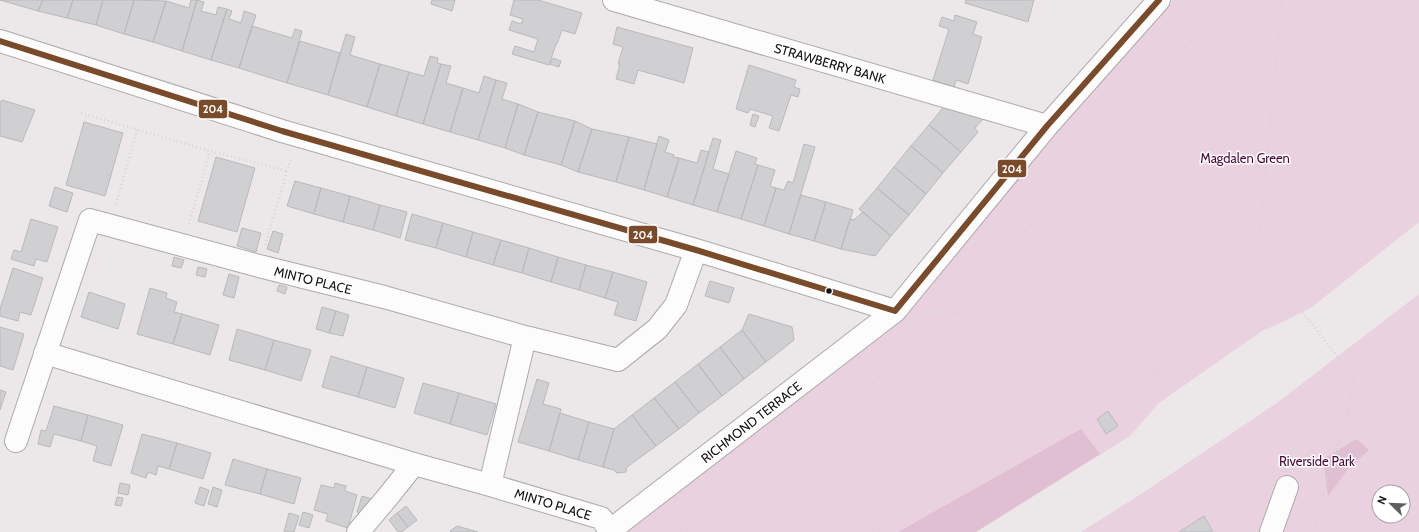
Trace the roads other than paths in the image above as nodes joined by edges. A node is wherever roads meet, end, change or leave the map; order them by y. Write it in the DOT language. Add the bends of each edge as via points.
graph roads {
  1 [pos="614,0"];
  2 [pos="1160,0"];
  3 [pos="0,41"];
  4 [pos="1047,126"];
  5 [pos="696,250"];
  6 [pos="895,311"];
  7 [pos="525,337"];
  8 [pos="45,354"];
  9 [pos="16,441"];
  10 [pos="414,464"];
  11 [pos="490,485"];
  12 [pos="1286,487"];
  13 [pos="609,531"];
  14 [pos="358,532"];
  15 [pos="1271,532"];
  1 -- 4 [label="street, STRAWBERRY BANK"];
  2 -- 4 [label="street, RICHMOND TERRACE"];
  3 -- 5 [label="street" via="282,131"];
  4 -- 6 [label="street, RICHMOND TERRACE"];
  5 -- 6 [label="street"];
  5 -- 7 [label="street, MINTO PLACE" via="676,305 657,329 618,360"];
  6 -- 13 [label="street, RICHMOND TERRACE"];
  7 -- 8 [label="street, MINTO PLACE" via="384,297 90,220"];
  7 -- 11 [label="street"];
  8 -- 9 [label="street, MINTO PLACE"];
  8 -- 10 [label="street, MINTO PLACE"];
  10 -- 11 [label="street, MINTO PLACE"];
  10 -- 14 [label="street"];
  11 -- 13 [label="street, MINTO PLACE" via="601,518"];
  12 -- 15 [label="street"];
}
